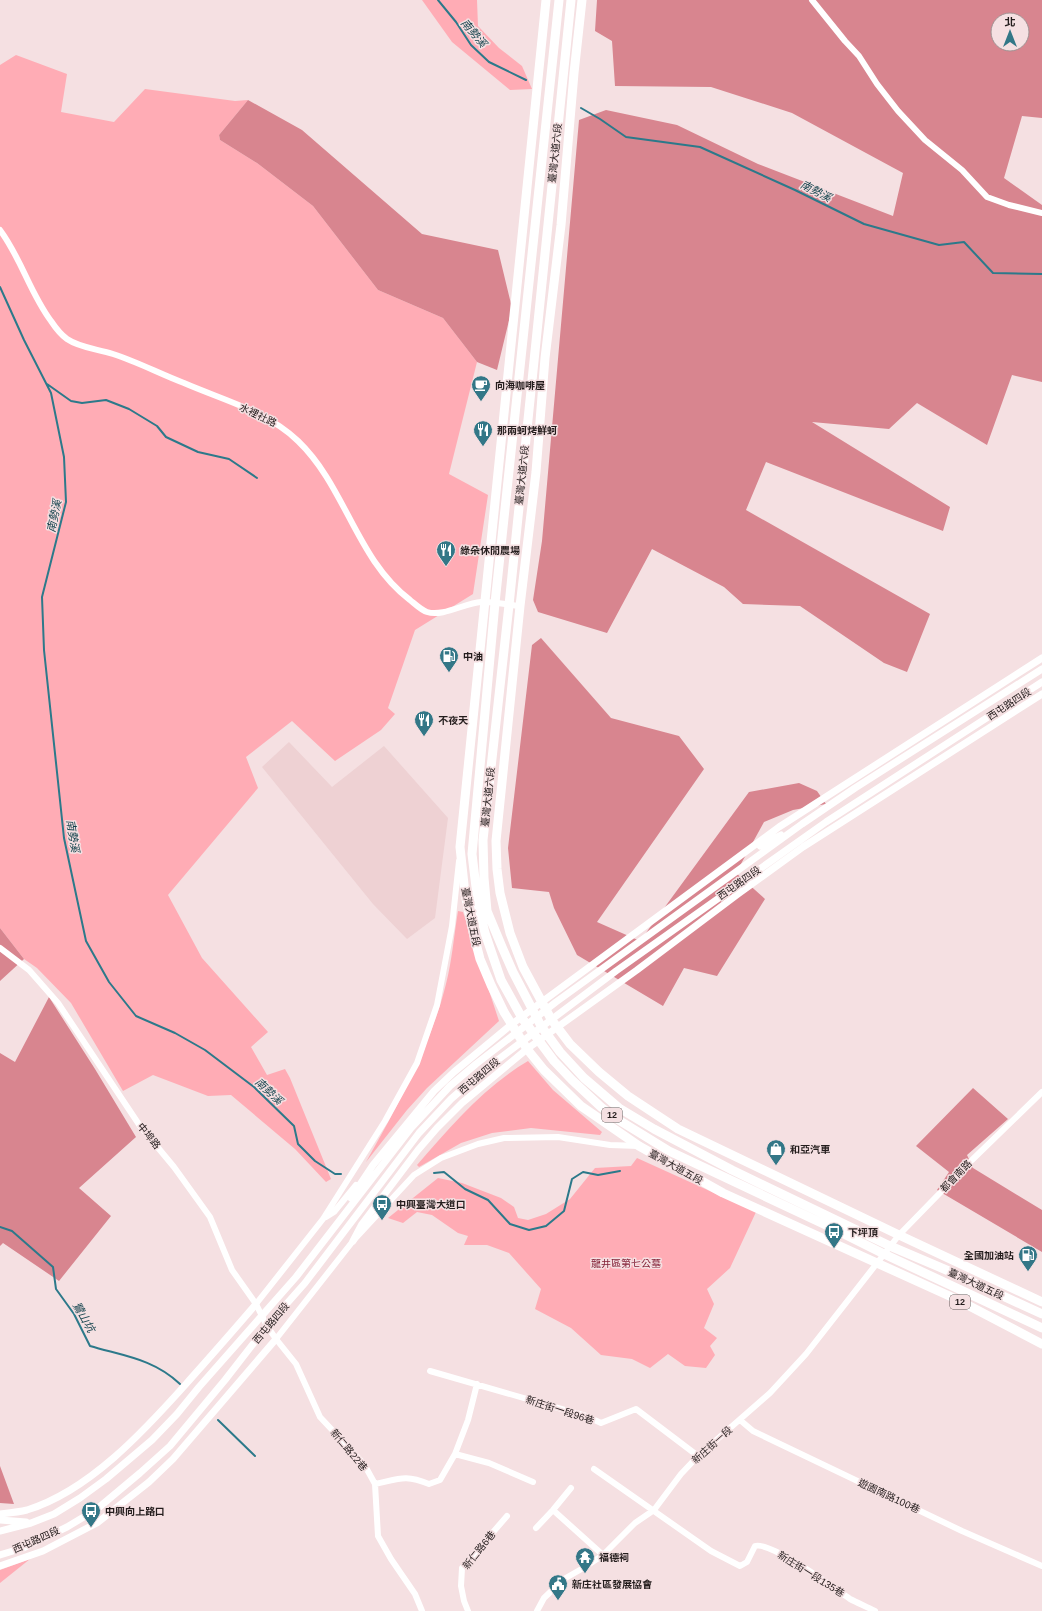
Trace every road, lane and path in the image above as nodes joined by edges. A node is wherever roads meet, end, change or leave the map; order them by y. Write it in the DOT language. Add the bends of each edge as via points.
graph roads {
  1 [pos="546,0"];
  2 [pos="559,0"];
  3 [pos="571,0"];
  4 [pos="582,0"];
  5 [pos="812,0"];
  6 [pos="1042,213"];
  7 [pos="0,230"];
  8 [pos="484,602"];
  9 [pos="495,603"];
  10 [pos="509,605"];
  11 [pos="520,606"];
  12 [pos="1042,658"];
  13 [pos="1042,669"];
  14 [pos="1042,682"];
  15 [pos="1042,694"];
  16 [pos="802,824"];
  17 [pos="460,847"];
  18 [pos="803,847"];
  19 [pos="472,854"];
  20 [pos="741,856"];
  21 [pos="497,869"];
  22 [pos="755,871"];
  23 [pos="484,878"];
  24 [pos="0,948"];
  25 [pos="542,1003"];
  26 [pos="532,1010"];
  27 [pos="522,1018"];
  28 [pos="512,1024"];
  29 [pos="557,1028"];
  30 [pos="548,1034"];
  31 [pos="538,1041"];
  32 [pos="527,1049"];
  33 [pos="1042,1092"];
  34 [pos="639,1146"];
  35 [pos="669,1151"];
  36 [pos="373,1165"];
  37 [pos="323,1219"];
  38 [pos="330,1232"];
  39 [pos="899,1235"];
  40 [pos="353,1241"];
  41 [pos="890,1246"];
  42 [pos="884,1254"];
  43 [pos="876,1264"];
  44 [pos="1042,1302"];
  45 [pos="256,1304"];
  46 [pos="1042,1314"];
  47 [pos="262,1316"];
  48 [pos="267,1326"];
  49 [pos="1042,1328"];
  50 [pos="276,1339"];
  51 [pos="1042,1344"];
  52 [pos="430,1371"];
  53 [pos="477,1384"];
  54 [pos="740,1420"];
  55 [pos="456,1454"];
  56 [pos="698,1456"];
  57 [pos="594,1469"];
  58 [pos="534,1482"];
  59 [pos="375,1484"];
  60 [pos="571,1488"];
  61 [pos="554,1510"];
  62 [pos="654,1510"];
  63 [pos="0,1514"];
  64 [pos="507,1516"];
  65 [pos="0,1520"];
  66 [pos="31,1523"];
  67 [pos="536,1528"];
  68 [pos="0,1531"];
  69 [pos="603,1554"];
  70 [pos="0,1555"];
  71 [pos="0,1566"];
  72 [pos="1042,1566"];
  73 [pos="422,1611"];
  74 [pos="468,1611"];
  75 [pos="537,1611"];
  76 [pos="875,1611"];
  1 -- 8 [label="main road, 12"];
  2 -- 9 [label="main road, 臺灣大道六段 / 12"];
  3 -- 10 [label="main road, 臺灣大道六段 / 12"];
  4 -- 11 [label="main road, 臺灣大道六段 / 12" via="561,225 545,358 536,472"];
  5 -- 6 [label="street" via="859,56 898,111 925,140 962,170 987,197"];
  7 -- 8 [label="street, 水裡社路" via="12,248 40,306 67,339 149,367 270,419 299,442 318,465 338,495 367,551 381,571 406,597 427,612 448,611"];
  8 -- 9 [label="street, 水裡社路"];
  8 -- 17 [label="main road, 12"];
  9 -- 10 [label="street, 水裡社路"];
  9 -- 19 [label="main road, 臺灣大道六段 / 12"];
  10 -- 11 [label="street, 水裡社路"];
  10 -- 23 [label="main road, 臺灣大道六段 / 12" via="483,840"];
  11 -- 21 [label="main road, 臺灣大道六段 / 12" via="496,841"];
  12 -- 20 [label="street, 西屯路四段" via="810,807"];
  13 -- 16 [label="street, 西屯路四段"];
  14 -- 22 [label="street, 西屯路四段"];
  15 -- 18 [label="street, 西屯路四段"];
  16 -- 20 [label="street"];
  16 -- 38 [label="street, 西屯路四段" via="550,1006 450,1086 411,1128"];
  17 -- 28 [label="main road, 臺灣大道五段 / 12" via="465,894 480,959 491,986"];
  17 -- 37 [label="street" via="452,926 437,1005 417,1063 381,1127"];
  18 -- 22 [label="street"];
  18 -- 29 [label="street, 西屯路四段"];
  19 -- 27 [label="main road, 臺灣大道五段 / 12" via="478,904 485,933 501,980"];
  20 -- 25 [label="street, 西屯路四段"];
  21 -- 25 [label="main road, 臺灣大道五段 / 12" via="510,933 523,967"];
  22 -- 48 [label="street, 西屯路四段" via="616,971 483,1071 457,1094 419,1133 332,1248"];
  23 -- 26 [label="main road, 臺灣大道五段 / 12" via="487,911"];
  24 -- 45 [label="street, 中埠路" via="29,970 58,1003 136,1120 210,1217 232,1270"];
  25 -- 26 [label="street, 西屯路四段"];
  25 -- 29 [label="main road, 臺灣大道五段 / 12"];
  26 -- 27 [label="street, 西屯路四段"];
  26 -- 30 [label="main road, 臺灣大道五段 / 12"];
  27 -- 28 [label="street, 西屯路四段"];
  27 -- 31 [label="main road, 臺灣大道五段 / 12"];
  28 -- 32 [label="main road, 臺灣大道五段 / 12"];
  28 -- 36 [label="street, 西屯路四段" via="434,1092"];
  29 -- 30 [label="street, 西屯路四段"];
  29 -- 39 [label="main road, 臺灣大道五段 / 12" via="599,1072 628,1096 678,1129"];
  30 -- 31 [label="street, 西屯路四段"];
  30 -- 41 [label="main road, 臺灣大道五段 / 12" via="560,1052 584,1078 619,1108 732,1170"];
  31 -- 32 [label="street, 西屯路四段"];
  31 -- 35 [label="main road, 臺灣大道五段 / 12" via="572,1080 601,1107"];
  32 -- 34 [label="main road, 臺灣大道五段 / 12" via="577,1102"];
  32 -- 40 [label="street, 西屯路四段" via="462,1103 437,1128 367,1218"];
  33 -- 39 [label="street, 都會南路"];
  34 -- 35 [label="street"];
  34 -- 40 [label="street, 西屯路四段" via="610,1145 558,1137 504,1138 478,1144 441,1158 414,1175"];
  34 -- 43 [label="main road, 臺灣大道五段 / 12" via="723,1193"];
  35 -- 42 [label="main road, 臺灣大道五段 / 12"];
  36 -- 37 [label="street" via="334,1212"];
  36 -- 38 [label="street, 西屯路四段"];
  37 -- 45 [label="street"];
  38 -- 47 [label="street, 西屯路四段"];
  39 -- 41 [label="street, 都會南路"];
  39 -- 44 [label="main road, 臺灣大道五段 / 12"];
  40 -- 50 [label="street, 西屯路四段"];
  41 -- 42 [label="street, 都會南路"];
  41 -- 46 [label="main road, 臺灣大道五段 / 12"];
  42 -- 43 [label="street, 都會南路"];
  42 -- 49 [label="main road, 臺灣大道五段 / 12"];
  43 -- 51 [label="main road, 臺灣大道五段 / 12" via="956,1299"];
  43 -- 54 [label="street, 新庄街一段" via="806,1354 770,1393"];
  45 -- 47 [label="street, 中埠路"];
  45 -- 63 [label="street" via="160,1413 128,1445 64,1494 27,1510"];
  47 -- 48 [label="street, 中埠路"];
  47 -- 66 [label="street, 西屯路四段" via="152,1440 80,1498 54,1514"];
  48 -- 50 [label="street, 中埠路"];
  48 -- 70 [label="street, 西屯路四段" via="170,1446 140,1473 97,1508 67,1527 23,1548"];
  50 -- 59 [label="street, 新仁路22巷" via="296,1364 320,1416 364,1464"];
  50 -- 71 [label="street, 西屯路四段" via="173,1459 149,1482 97,1523 43,1551"];
  52 -- 53 [label="street, 新庄街一段96巷"];
  53 -- 55 [label="street"];
  53 -- 56 [label="street, 新庄街一段96巷" via="586,1416 600,1423 636,1409"];
  54 -- 56 [label="street, 新庄街一段"];
  54 -- 72 [label="street, 遊園南路100巷" via="753,1431 962,1531"];
  55 -- 58 [label="street" via="489,1463"];
  55 -- 59 [label="street" via="440,1480 429,1484 401,1477"];
  56 -- 62 [label="street, 新庄街一段"];
  57 -- 62 [label="street"];
  59 -- 73 [label="street, 新仁路22巷" via="378,1536 415,1594"];
  60 -- 61 [label="street"];
  61 -- 67 [label="street"];
  61 -- 69 [label="street"];
  62 -- 69 [label="street, 新庄街一段" via="635,1523"];
  62 -- 76 [label="street, 新庄街一段135巷" via="712,1551 740,1566 747,1562 755,1546 766,1546 797,1563 852,1600"];
  64 -- 74 [label="street, 新仁路6巷" via="462,1568 461,1586"];
  65 -- 66 [label="street"];
  66 -- 68 [label="street, 西屯路四段"];
  69 -- 75 [label="street, 新庄街一段" via="564,1579 544,1598"];
}
